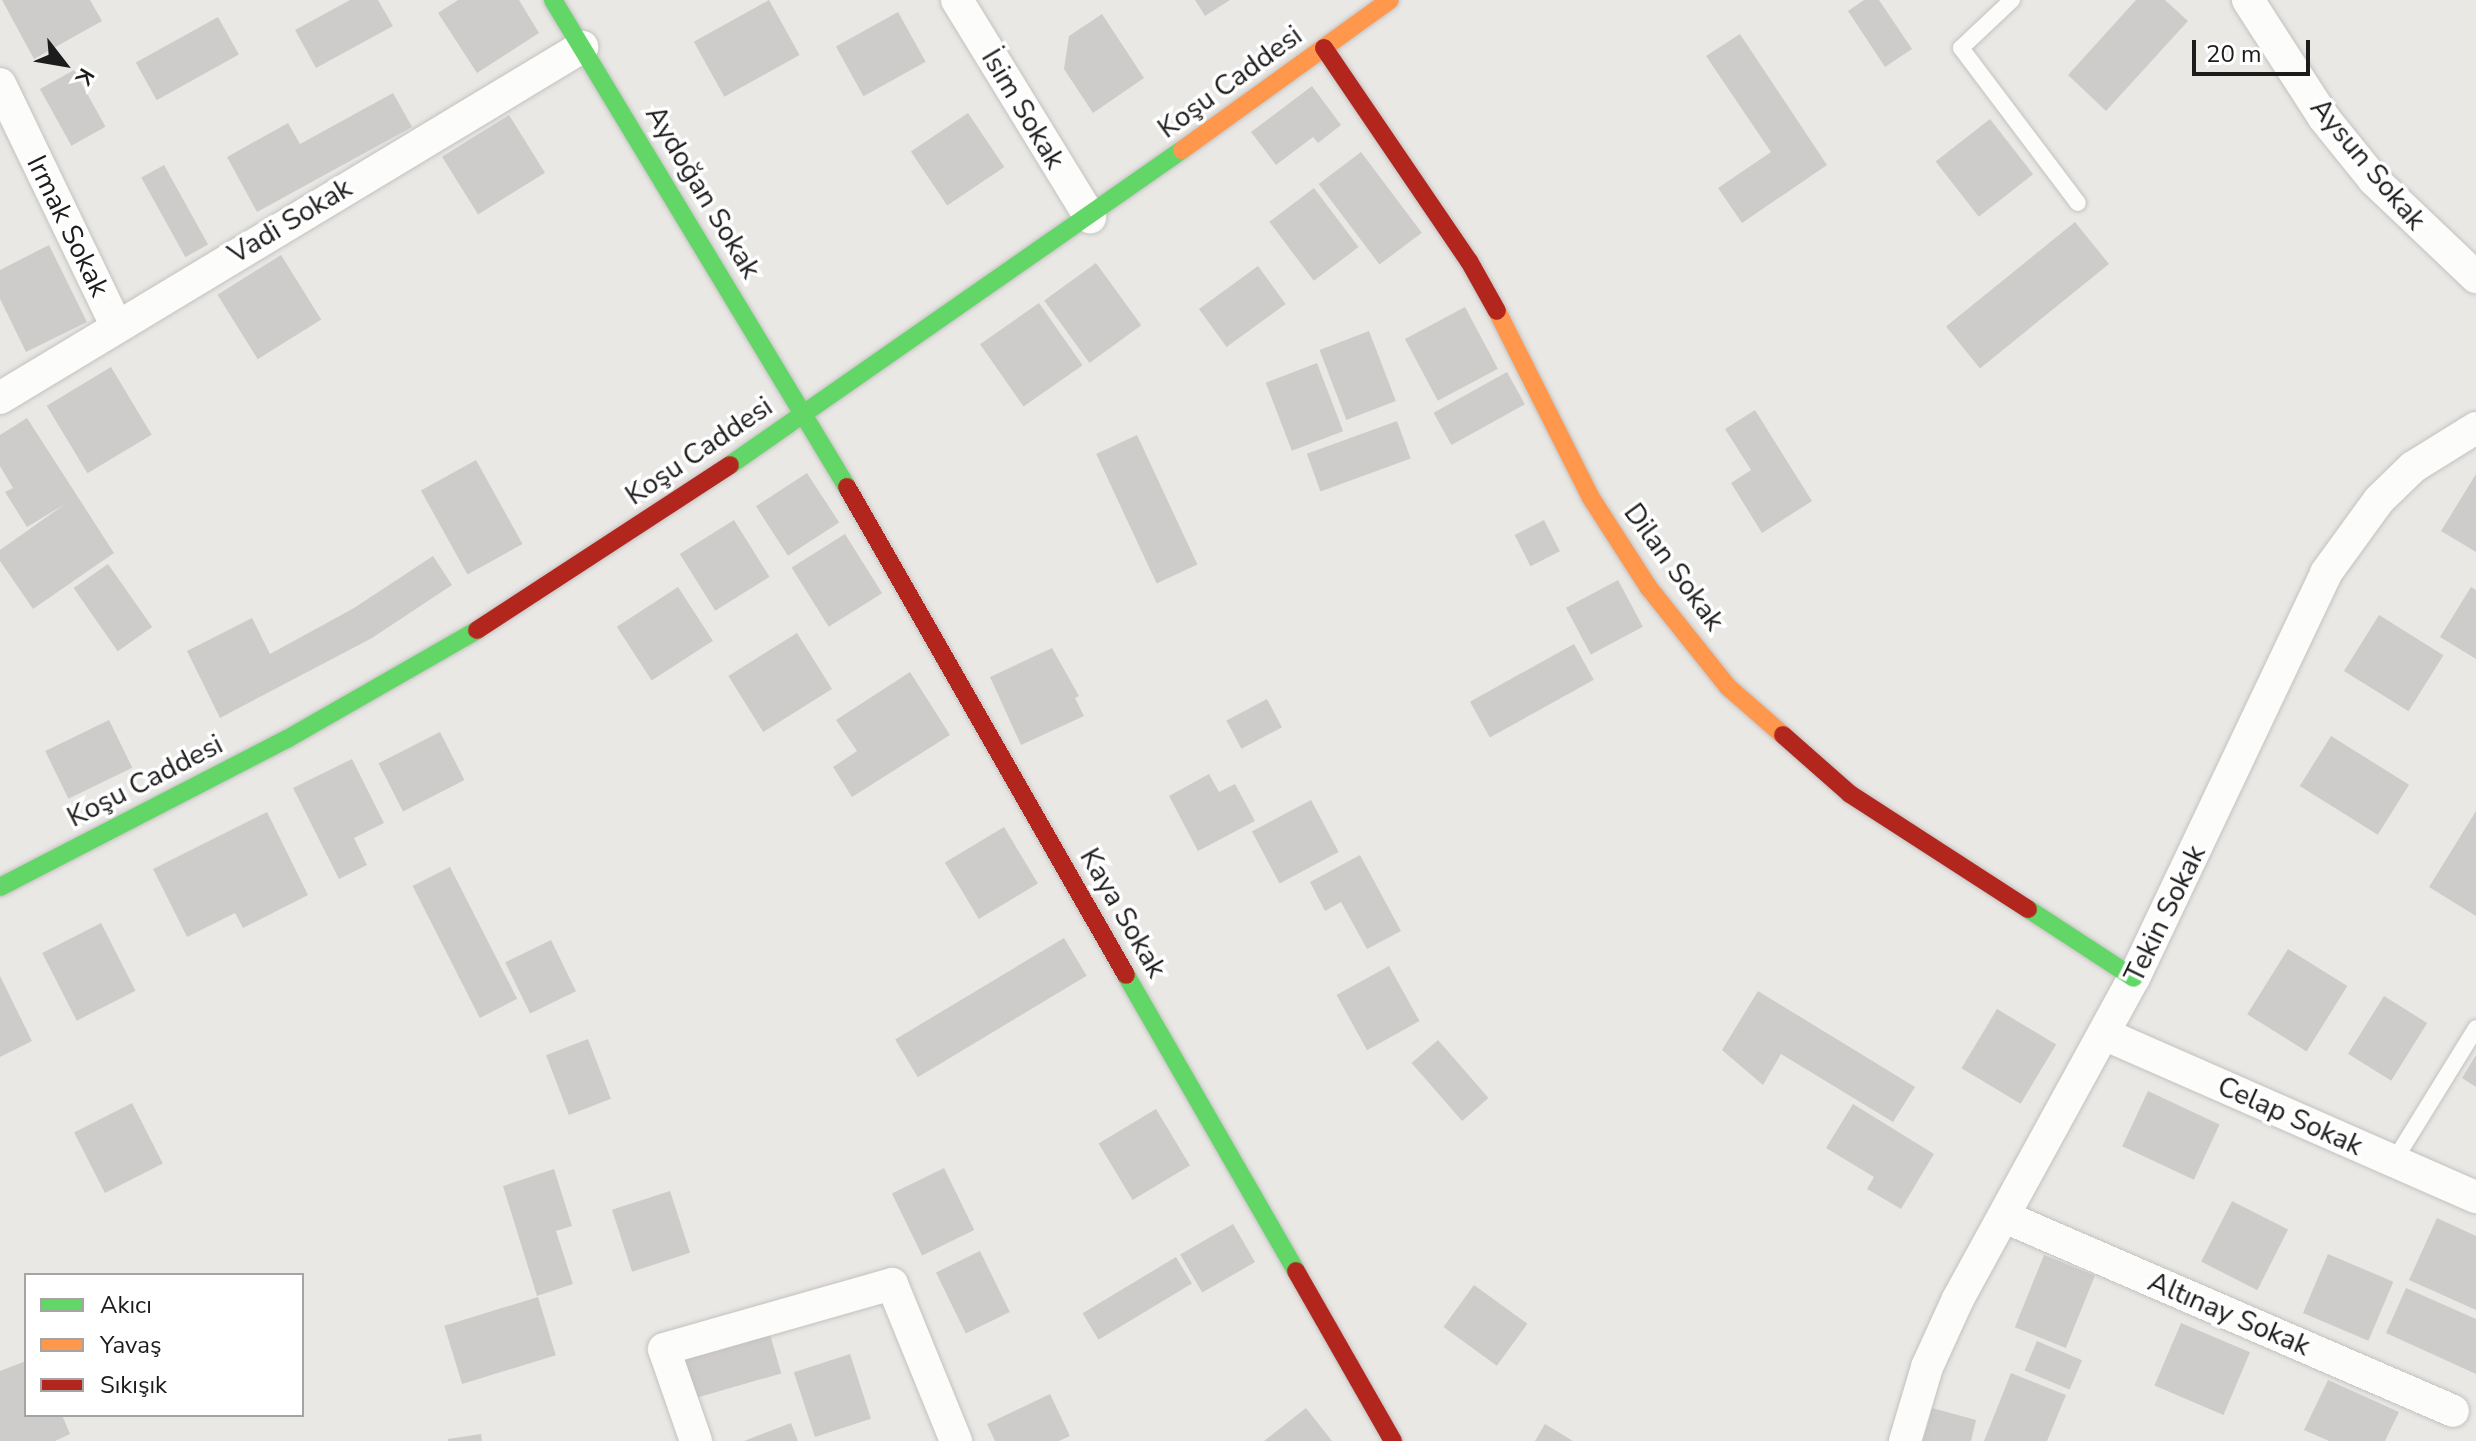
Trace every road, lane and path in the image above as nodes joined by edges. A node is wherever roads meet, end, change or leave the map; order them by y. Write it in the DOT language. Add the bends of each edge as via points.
graph roads {
  1 [pos="553,0"];
  2 [pos="957,0"];
  3 [pos="1390,0"];
  4 [pos="2012,0"];
  5 [pos="2248,0"];
  6 [pos="582,47"];
  7 [pos="1324,48"];
  8 [pos="0,84"];
  9 [pos="2078,203"];
  10 [pos="1090,217"];
  11 [pos="2476,277"];
  12 [pos="116,325"];
  13 [pos="0,398"];
  14 [pos="805,414"];
  15 [pos="2476,428"];
  16 [pos="0,887"];
  17 [pos="2134,978"];
  18 [pos="2476,1028"];
  19 [pos="2104,1034"];
  20 [pos="2394,1161"];
  21 [pos="2476,1197"];
  22 [pos="2005,1217"];
  23 [pos="2453,1411"];
  24 [pos="696,1441"];
  25 [pos="956,1441"];
  26 [pos="1393,1441"];
  27 [pos="1905,1441"];
  1 -- 6 [label="street, Aydoğan Sokak"];
  2 -- 10 [label="street, İsim Sokak"];
  3 -- 7 [label="street, Koşu Caddesi"];
  4 -- 9 [label="lane" via="1961,48"];
  5 -- 11 [label="street, Aysun Sokak" via="2324,118 2374,180"];
  6 -- 12 [label="street, Vadi Sokak"];
  6 -- 14 [label="street, Aydoğan Sokak"];
  7 -- 10 [label="street, Koşu Caddesi"];
  7 -- 17 [label="street, Dilan Sokak" via="1469,261 1544,396 1591,498 1649,588 1728,687 1850,794"];
  8 -- 12 [label="street, Irmak Sokak"];
  10 -- 14 [label="street, Koşu Caddesi"];
  12 -- 13 [label="street, Vadi Sokak"];
  14 -- 16 [label="street, Koşu Caddesi" via="470,634 287,739"];
  14 -- 26 [label="street, Kaya Sokak"];
  15 -- 17 [label="street, Tekin Sokak" via="2413,467 2379,500 2326,573"];
  17 -- 19 [label="street, Tekin Sokak"];
  18 -- 20 [label="lane"];
  19 -- 20 [label="street, Celap Sokak"];
  19 -- 22 [label="street, Tekin Sokak"];
  20 -- 21 [label="street, Celap Sokak"];
  22 -- 23 [label="street, Altınay Sokak"];
  22 -- 27 [label="street, Tekin Sokak" via="1927,1367"];
  24 -- 25 [label="street" via="664,1349 892,1284"];
}
